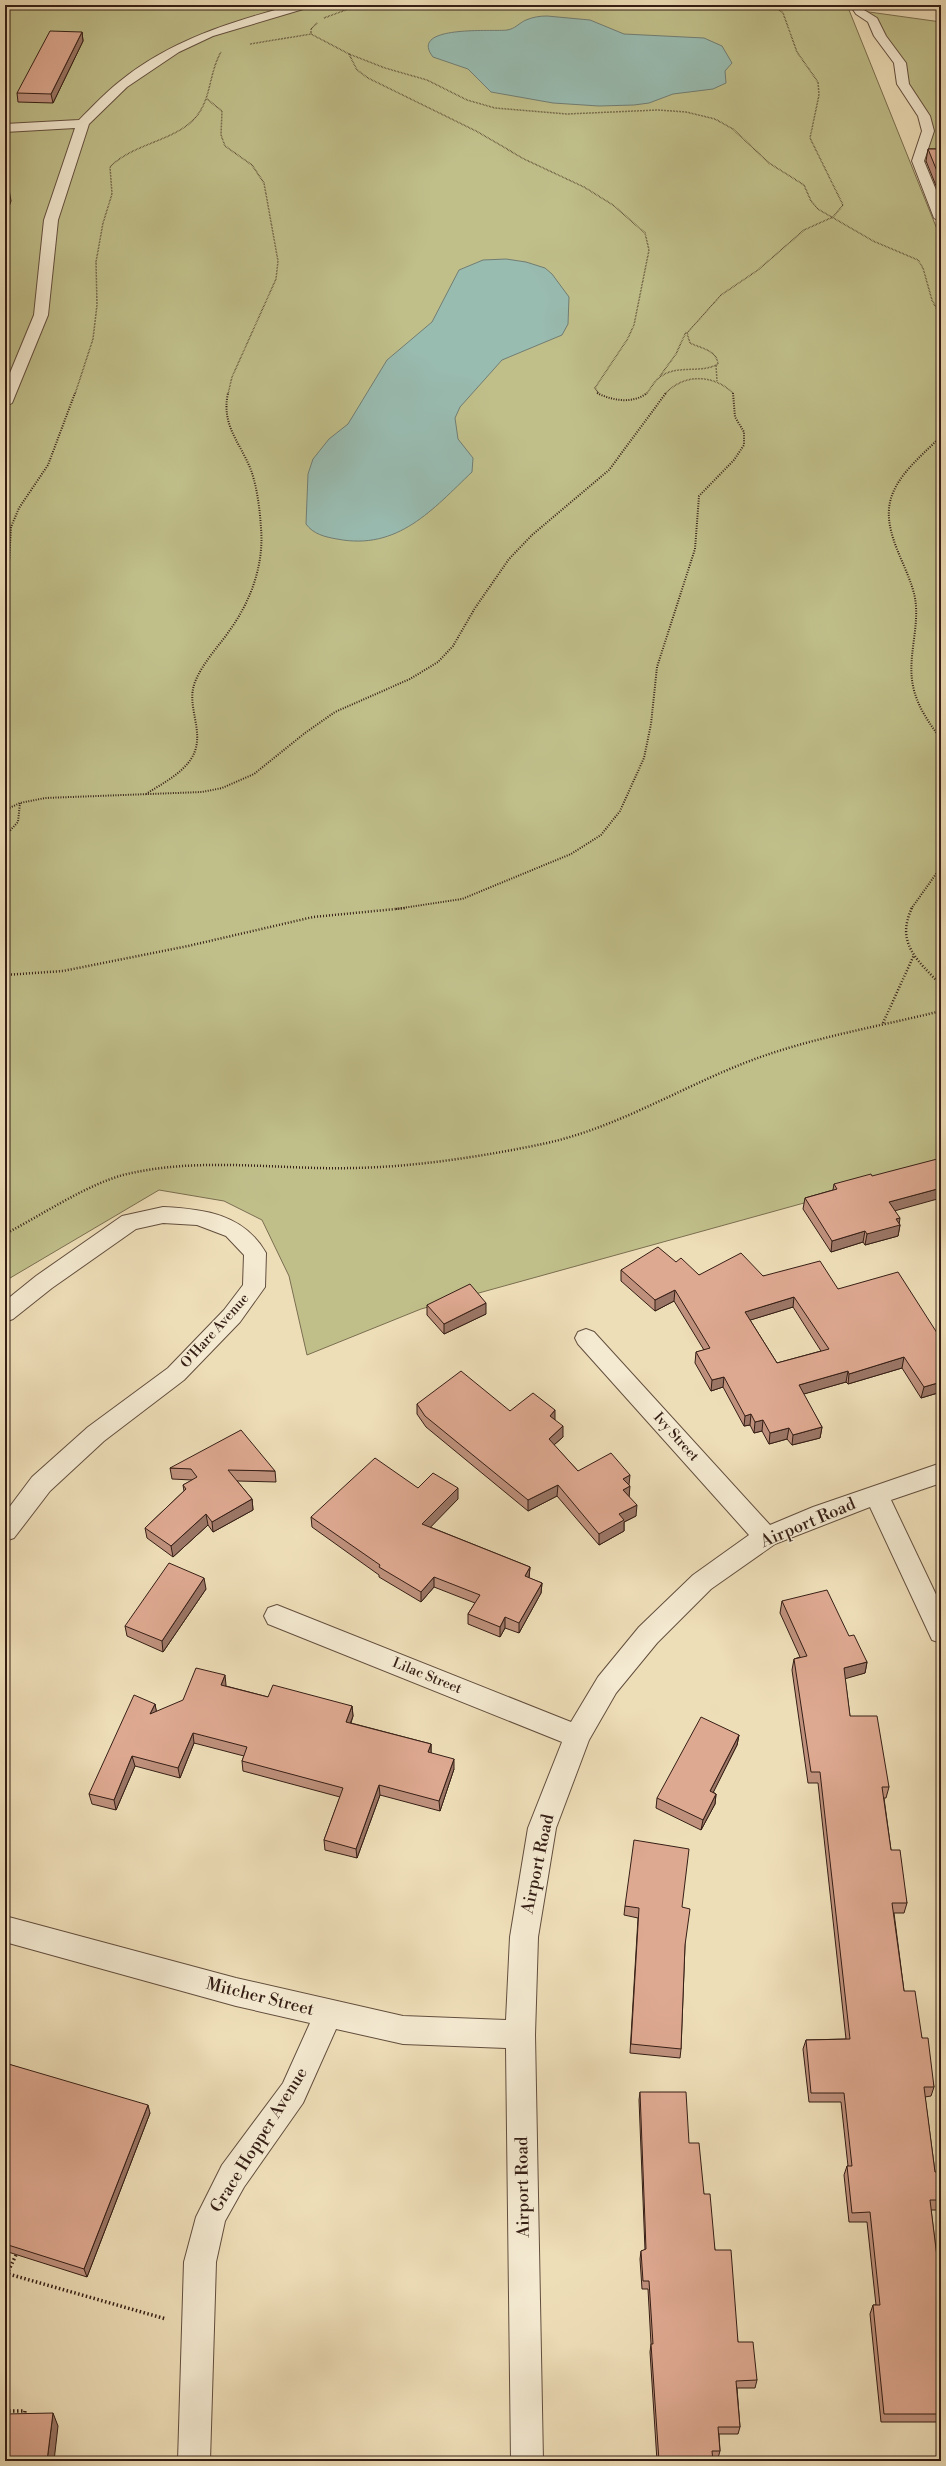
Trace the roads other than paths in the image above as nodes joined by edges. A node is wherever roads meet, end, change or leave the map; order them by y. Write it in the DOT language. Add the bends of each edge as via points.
graph roads {
  1 [pos="306,5"];
  2 [pos="856,5"];
  3 [pos="83,123"];
  4 [pos="5,128"];
  5 [pos="941,218"];
  6 [pos="5,403"];
  7 [pos="5,1313"];
  8 [pos="586,1338"];
  9 [pos="941,1473"];
  10 [pos="876,1495"];
  11 [pos="5,1530"];
  12 [pos="766,1537"];
  13 [pos="276,1616"];
  14 [pos="941,1632"];
  15 [pos="577,1736"];
  16 [pos="5,1929"];
  17 [pos="328,2014"];
  18 [pos="520,2035"];
  19 [pos="194,2461"];
  20 [pos="527,2461"];
  1 -- 3 [label="street" via="244,22 175,50 123,84"];
  2 -- 5 [label="street" via="860,12 873,20 880,36 900,63 903,84 924,116 928,131 918,161"];
  3 -- 4 [label="street"];
  3 -- 6 [label="street" via="51,220 41,315"];
  7 -- 11 [label="street, O'Hare Avenue" via="44,1282 130,1222 164,1215 199,1216 234,1230 255,1253 254,1287 232,1316 176,1374 96,1434 41,1484"];
  8 -- 12 [label="street, Ivy Street"];
  9 -- 10 [label="street, Airport Road"];
  10 -- 12 [label="street, Airport Road"];
  10 -- 14 [label="street"];
  12 -- 15 [label="street, Airport Road" via="702,1582 648,1635 607,1685"];
  13 -- 15 [label="street, Lilac Street"];
  15 -- 18 [label="street, Airport Road" via="542,1828 524,1937"];
  16 -- 17 [label="street, Mitcher Street" via="236,1992"];
  17 -- 18 [label="street, Mitcher Street" via="403,2030"];
  17 -- 19 [label="street, Grace Hopper Avenue" via="293,2093 233,2176 211,2218 200,2262"];
  18 -- 20 [label="street, Airport Road"];
}
